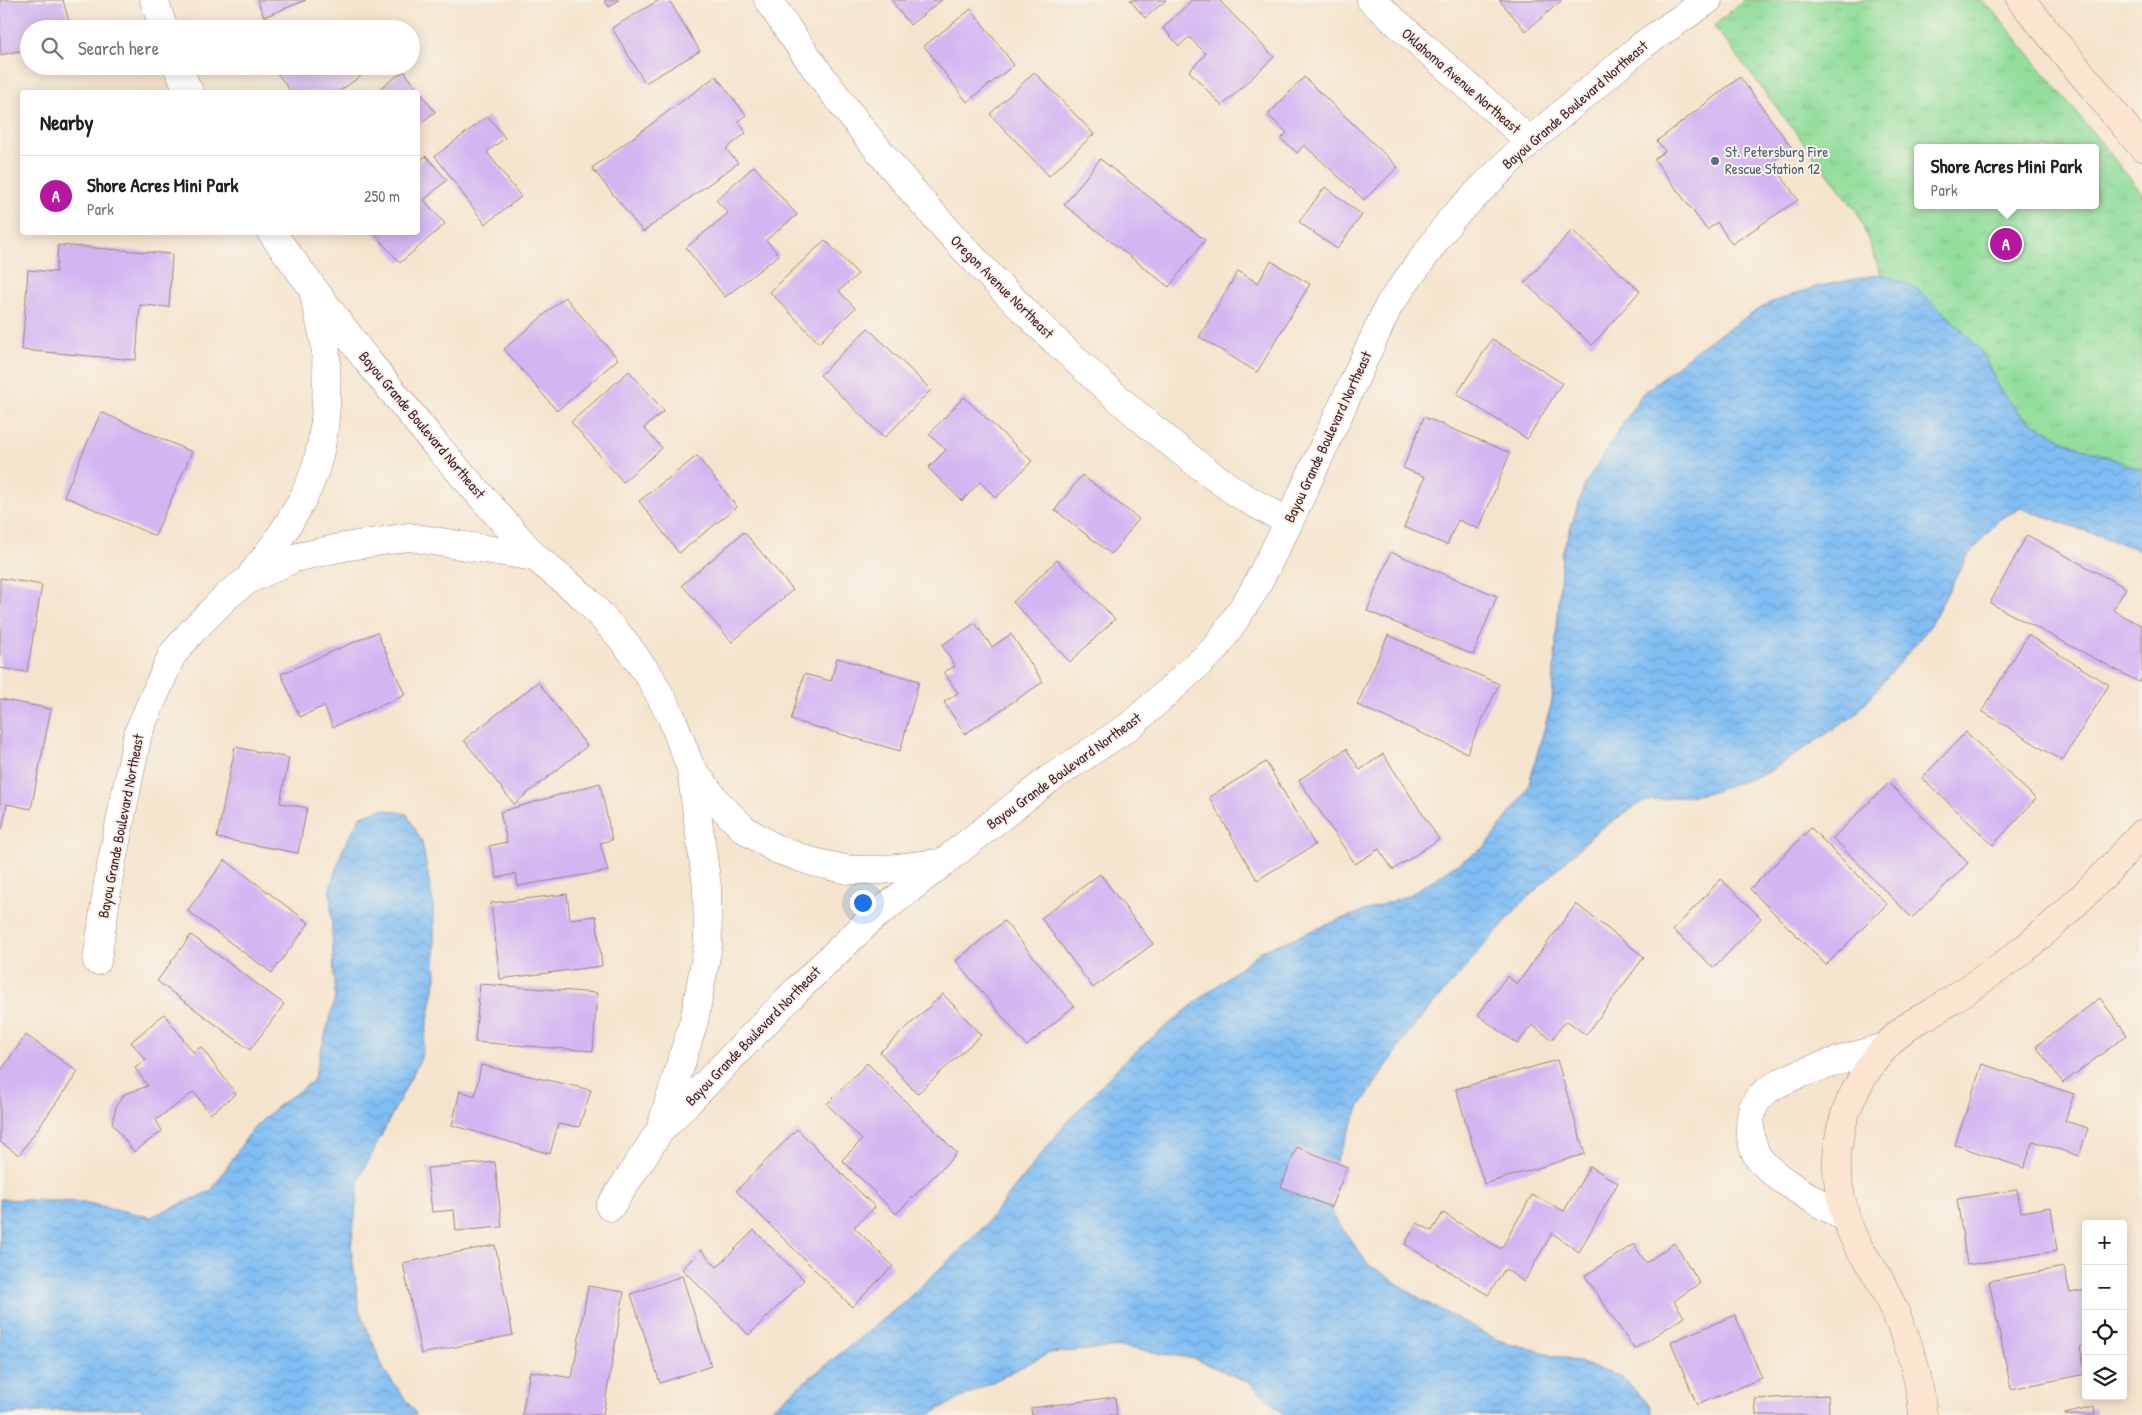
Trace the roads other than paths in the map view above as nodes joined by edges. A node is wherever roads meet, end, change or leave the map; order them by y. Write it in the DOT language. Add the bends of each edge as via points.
graph roads {
  1 [pos="154,0"];
  2 [pos="768,0"];
  3 [pos="1371,0"];
  4 [pos="1708,0"];
  5 [pos="2021,0"];
  6 [pos="161,20"];
  7 [pos="180,75"];
  8 [pos="188,90"];
  9 [pos="1530,140"];
  10 [pos="2142,147"];
  11 [pos="273,235"];
  12 [pos="313,289"];
  13 [pos="1289,522"];
  14 [pos="535,557"];
  15 [pos="248,580"];
  16 [pos="690,766"];
  17 [pos="2142,834"];
  18 [pos="940,863"];
  19 [pos="97,961"];
  20 [pos="1884,1048"];
  21 [pos="659,1132"];
  22 [pos="610,1207"];
  23 [pos="1845,1218"];
  24 [pos="1923,1415"];
  1 -- 6 [label="street"];
  2 -- 13 [label="street, Oregon Avenue Northeast" via="867,138 937,221 1015,304 1165,438 1231,489"];
  3 -- 9 [label="street, Oklahoma Avenue Northeast"];
  4 -- 9 [label="street, Bayou Grande Boulevard Northeast" via="1644,44"];
  5 -- 10 [label="street"];
  7 -- 8 [label="street"];
  9 -- 13 [label="street, Bayou Grande Boulevard Northeast" via="1452,218 1389,305"];
  11 -- 12 [label="street, Bayou Grande Boulevard Northeast"];
  12 -- 14 [label="street, Bayou Grande Boulevard Northeast" via="436,445"];
  12 -- 15 [label="street, Bayou Grande Boulevard Northeast" via="326,354 320,450 306,493 279,540"];
  13 -- 18 [label="street, Bayou Grande Boulevard Northeast" via="1254,592 1216,648 1131,725 1048,780"];
  14 -- 15 [label="street, Bayou Grande Boulevard Northeast" via="409,537 294,558"];
  14 -- 16 [label="street, Bayou Grande Boulevard Northeast" via="585,598 634,655 670,716"];
  15 -- 19 [label="street, Bayou Grande Boulevard Northeast" via="228,595 172,655 138,733 109,876"];
  16 -- 18 [label="street, Bayou Grande Boulevard Northeast" via="717,802 744,829 776,849 849,870"];
  16 -- 21 [label="street, Bayou Grande Boulevard Northeast" via="707,887 708,946 694,1021"];
  17 -- 20 [label="street" via="2105,876 2039,937 1967,990 1905,1028"];
  18 -- 21 [label="street, Bayou Grande Boulevard Northeast" via="870,920 810,977"];
  20 -- 23 [label="street" via="1856,1087 1840,1134 1838,1183"];
  20 -- 23 [label="street" via="1811,1070 1777,1085 1756,1101 1750,1118 1751,1140 1758,1156 1769,1168"];
  21 -- 22 [label="street, Bayou Grande Boulevard Northeast"];
  23 -- 24 [label="street" via="1901,1324 1914,1360"];
}
